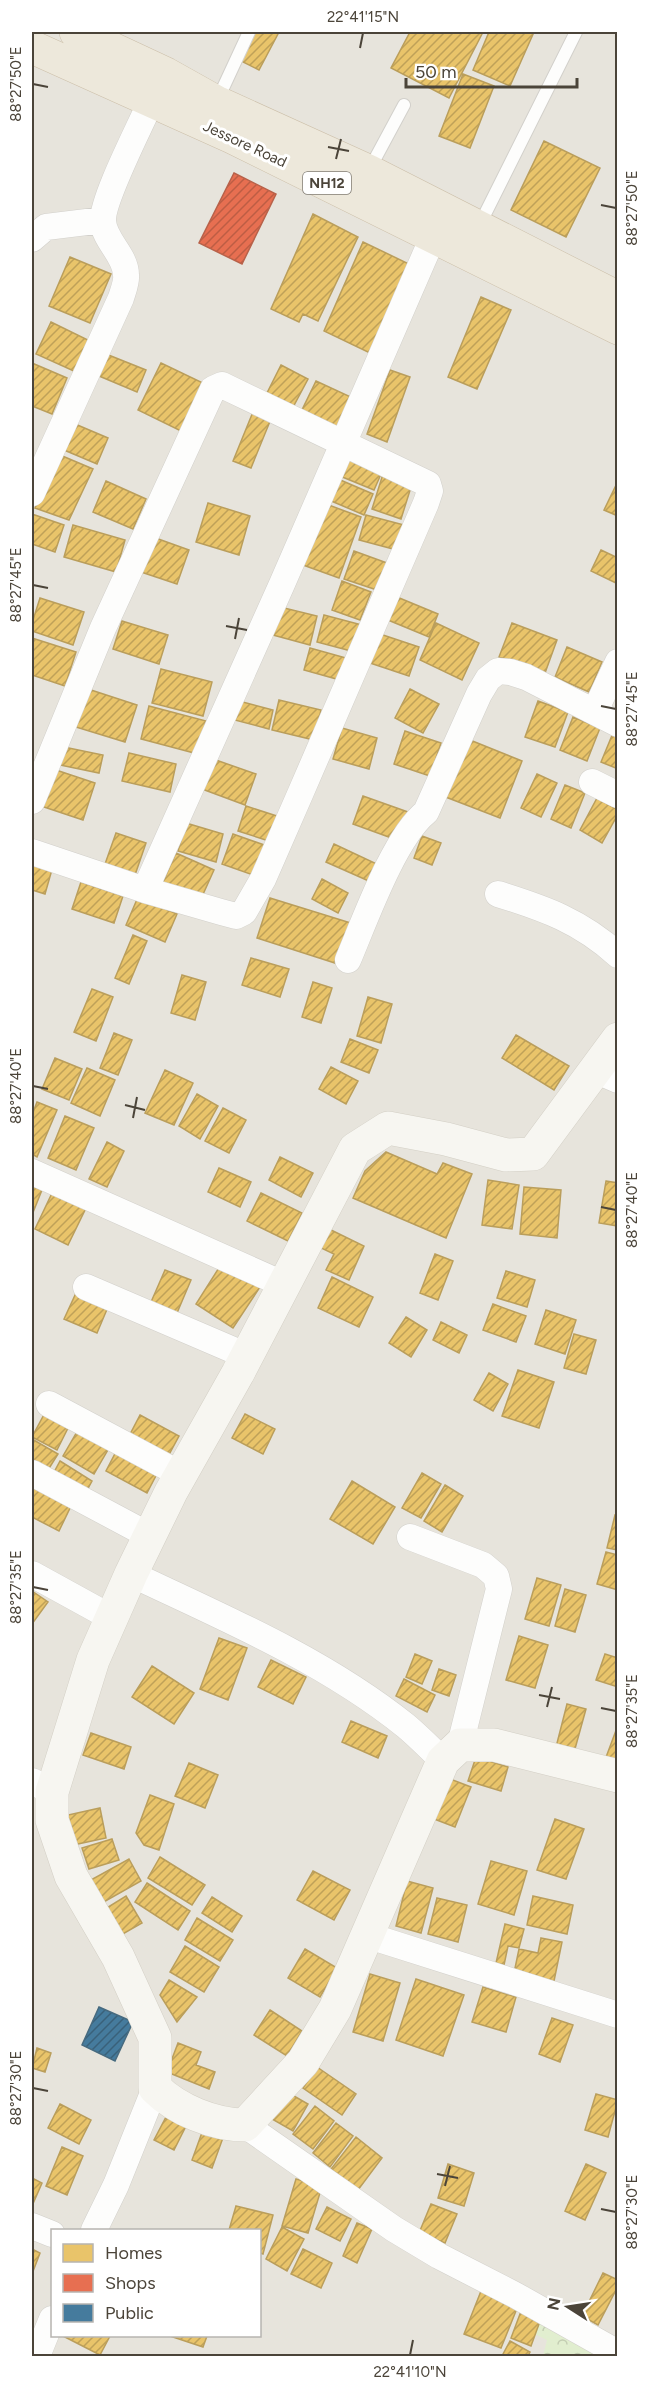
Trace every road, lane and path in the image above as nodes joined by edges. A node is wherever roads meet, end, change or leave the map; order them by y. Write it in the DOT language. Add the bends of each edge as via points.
graph roads {
  1 [pos="75,32"];
  2 [pos="249,32"];
  3 [pos="576,32"];
  4 [pos="32,47"];
  5 [pos="151,101"];
  6 [pos="216,102"];
  7 [pos="404,105"];
  8 [pos="369,171"];
  9 [pos="103,220"];
  10 [pos="478,227"];
  11 [pos="433,237"];
  12 [pos="32,239"];
  13 [pos="618,298"];
  14 [pos="618,328"];
  15 [pos="343,443"];
  16 [pos="32,493"];
  17 [pos="618,662"];
  18 [pos="595,711"];
  19 [pos="618,724"];
  20 [pos="592,782"];
  21 [pos="618,795"];
  22 [pos="32,801"];
  23 [pos="32,852"];
  24 [pos="145,890"];
  25 [pos="498,894"];
  26 [pos="618,955"];
  27 [pos="348,960"];
  28 [pos="618,1039"];
  29 [pos="606,1075"];
  30 [pos="32,1172"];
  31 [pos="285,1285"];
  32 [pos="86,1287"];
  33 [pos="247,1356"];
  34 [pos="49,1404"];
  35 [pos="32,1473"];
  36 [pos="180,1474"];
  37 [pos="150,1536"];
  38 [pos="410,1537"];
  39 [pos="32,1574"];
  40 [pos="131,1574"];
  41 [pos="112,1618"];
  42 [pos="452,1753"];
  43 [pos="618,1776"];
  44 [pos="42,1787"];
  45 [pos="366,1935"];
  46 [pos="618,2015"];
  47 [pos="155,2088"];
  48 [pos="245,2125"];
  49 [pos="32,2226"];
  50 [pos="94,2229"];
  51 [pos="51,2234"];
  52 [pos="51,2321"];
  53 [pos="618,2353"];
  54 [pos="37,2356"];
  1 -- 6 [label="highway, Jessore Road / NH12"];
  2 -- 6 [label="lane"];
  3 -- 10 [label="lane"];
  4 -- 5 [label="highway, Jessore Road / NH12"];
  5 -- 9 [label="street" via="109,196"];
  5 -- 11 [label="highway, Jessore Road / NH12"];
  6 -- 8 [label="highway, Jessore Road / NH12"];
  7 -- 8 [label="lane"];
  8 -- 10 [label="highway, Jessore Road / NH12"];
  9 -- 12 [label="street" via="46,227"];
  9 -- 16 [label="street" via="126,275 122,298"];
  10 -- 13 [label="highway, Jessore Road / NH12"];
  11 -- 14 [label="highway, Jessore Road / NH12"];
  11 -- 15 [label="street"];
  15 -- 22 [label="street" via="222,385 213,389 103,628"];
  15 -- 24 [label="street"];
  15 -- 24 [label="street" via="426,482 430,491 263,879 244,912 236,916"];
  17 -- 18 [label="street"];
  18 -- 19 [label="street"];
  18 -- 27 [label="street" via="510,672 498,671 488,679 426,812 408,831 380,886"];
  20 -- 21 [label="street"];
  23 -- 24 [label="street"];
  25 -- 26 [label="street" via="580,925"];
  28 -- 29 [label="street"];
  29 -- 31 [label="street" via="533,1154 506,1155 388,1128 355,1149"];
  30 -- 31 [label="street"];
  31 -- 33 [label="street"];
  32 -- 33 [label="street"];
  33 -- 36 [label="street"];
  34 -- 36 [label="street"];
  35 -- 37 [label="street"];
  36 -- 37 [label="street"];
  37 -- 40 [label="street"];
  38 -- 42 [label="street" via="483,1565 496,1576 499,1589"];
  39 -- 41 [label="street"];
  40 -- 41 [label="street"];
  40 -- 42 [label="street" via="246,1628 321,1669"];
  41 -- 44 [label="street"];
  42 -- 43 [label="street" via="494,1745"];
  42 -- 45 [label="street"];
  44 -- 47 [label="street" via="71,1876 118,1957 155,2038"];
  45 -- 46 [label="street"];
  45 -- 48 [label="street" via="335,2009 303,2062"];
  47 -- 48 [label="street" via="168,2101 211,2120"];
  47 -- 50 [label="street"];
  48 -- 53 [label="street" via="412,2240"];
  49 -- 51 [label="street"];
  52 -- 54 [label="street"];
}
